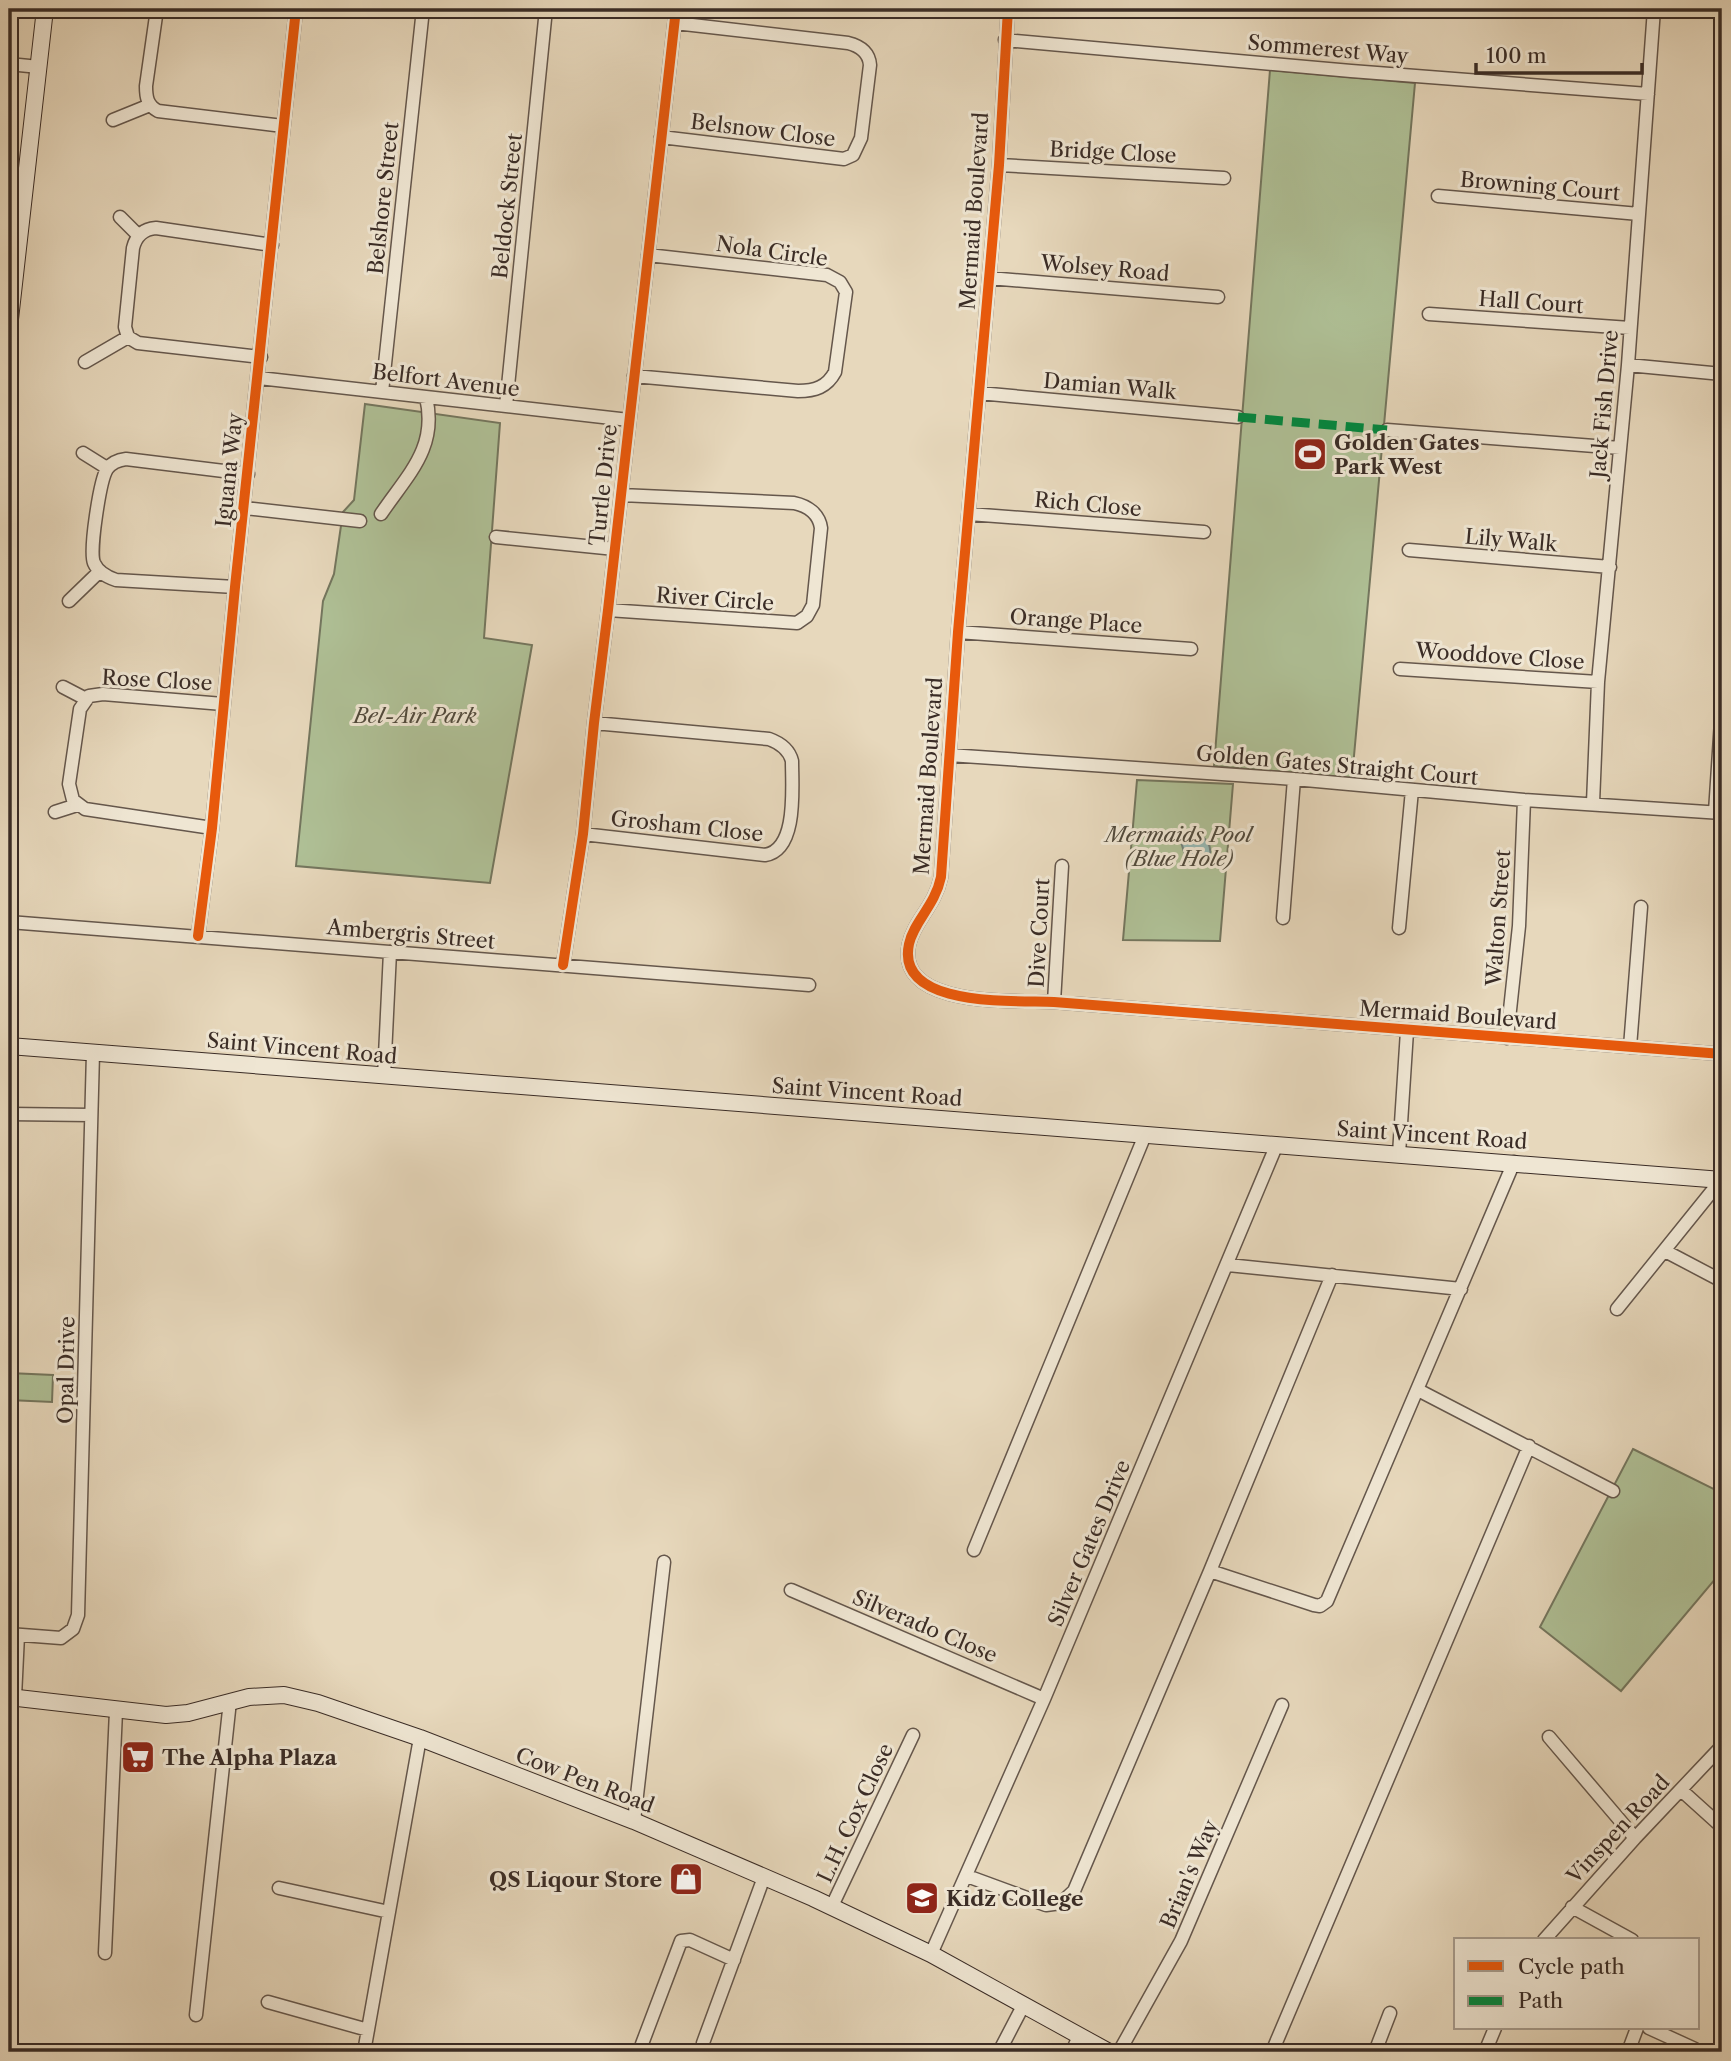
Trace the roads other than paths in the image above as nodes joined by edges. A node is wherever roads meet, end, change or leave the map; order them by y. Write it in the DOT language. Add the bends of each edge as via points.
graph roads {
  1 [pos="45,9"];
  2 [pos="157,9"];
  3 [pos="270,9"];
  4 [pos="423,9"];
  5 [pos="546,9"];
  6 [pos="676,9"];
  7 [pos="1008,9"];
  8 [pos="1654,9"];
  9 [pos="296,10"];
  10 [pos="675,23"];
  11 [pos="1005,40"];
  12 [pos="9,64"];
  13 [pos="39,67"];
  14 [pos="1648,94"];
  15 [pos="150,105"];
  16 [pos="113,120"];
  17 [pos="283,126"];
  18 [pos="661,137"];
  19 [pos="999,165"];
  20 [pos="1224,178"];
  21 [pos="16,186"];
  22 [pos="1438,196"];
  23 [pos="1639,214"];
  24 [pos="120,217"];
  25 [pos="139,236"];
  26 [pos="272,245"];
  27 [pos="648,255"];
  28 [pos="989,278"];
  29 [pos="1218,297"];
  30 [pos="1429,314"];
  31 [pos="9,328"];
  32 [pos="1630,328"];
  33 [pos="128,337"];
  34 [pos="261,357"];
  35 [pos="85,362"];
  36 [pos="1628,365"];
  37 [pos="1722,374"];
  38 [pos="634,376"];
  39 [pos="258,377"];
  40 [pos="382,392"];
  41 [pos="979,393"];
  42 [pos="426,397"];
  43 [pos="506,406"];
  44 [pos="1238,417"];
  45 [pos="629,420"];
  46 [pos="1387,430"];
  47 [pos="1620,448"];
  48 [pos="83,453"];
  49 [pos="107,468"];
  50 [pos="248,474"];
  51 [pos="621,495"];
  52 [pos="245,508"];
  53 [pos="381,514"];
  54 [pos="969,514"];
  55 [pos="360,521"];
  56 [pos="1205,532"];
  57 [pos="496,537"];
  58 [pos="615,549"];
  59 [pos="1409,550"];
  60 [pos="1610,567"];
  61 [pos="100,571"];
  62 [pos="235,587"];
  63 [pos="69,601"];
  64 [pos="608,610"];
  65 [pos="958,632"];
  66 [pos="1191,649"];
  67 [pos="1400,669"];
  68 [pos="1598,682"];
  69 [pos="64,687"];
  70 [pos="86,699"];
  71 [pos="223,704"];
  72 [pos="1722,706"];
  73 [pos="594,723"];
  74 [pos="949,755"];
  75 [pos="1294,779"];
  76 [pos="1412,790"];
  77 [pos="1524,800"];
  78 [pos="1593,803"];
  79 [pos="77,805"];
  80 [pos="55,812"];
  81 [pos="1718,813"];
  82 [pos="212,828"];
  83 [pos="583,834"];
  84 [pos="1062,866"];
  85 [pos="1642,907"];
  86 [pos="1283,918"];
  87 [pos="9,922"];
  88 [pos="1399,928"];
  89 [pos="198,936"];
  90 [pos="390,952"];
  91 [pos="563,965"];
  92 [pos="809,985"];
  93 [pos="1054,1002"];
  94 [pos="1407,1031"];
  95 [pos="1507,1038"];
  96 [pos="9,1046"];
  97 [pos="1630,1047"];
  98 [pos="93,1053"];
  99 [pos="1722,1055"];
  100 [pos="384,1076"];
  101 [pos="9,1114"];
  102 [pos="91,1115"];
  103 [pos="1145,1135"];
  104 [pos="1278,1144"];
  105 [pos="1399,1154"];
  106 [pos="1514,1163"];
  107 [pos="1722,1180"];
  108 [pos="1665,1251"];
  109 [pos="1228,1265"];
  110 [pos="1332,1275"];
  111 [pos="1722,1282"];
  112 [pos="1461,1289"];
  113 [pos="1617,1309"];
  114 [pos="1418,1390"];
  115 [pos="1529,1446"];
  116 [pos="1613,1491"];
  117 [pos="975,1550"];
  118 [pos="664,1562"];
  119 [pos="1210,1571"];
  120 [pos="791,1590"];
  121 [pos="13,1634"];
  122 [pos="12,1697"];
  123 [pos="1044,1699"];
  124 [pos="230,1701"];
  125 [pos="1282,1705"];
  126 [pos="116,1710"];
  127 [pos="913,1735"];
  128 [pos="1549,1737"];
  129 [pos="420,1738"];
  130 [pos="1722,1746"];
  131 [pos="1681,1790"];
  132 [pos="634,1821"];
  133 [pos="1722,1827"];
  134 [pos="1635,1838"];
  135 [pos="967,1876"];
  136 [pos="764,1877"];
  137 [pos="279,1888"];
  138 [pos="832,1906"];
  139 [pos="1572,1907"];
  140 [pos="389,1912"];
  141 [pos="1546,1938"];
  142 [pos="1628,1938"];
  143 [pos="104,1953"];
  144 [pos="931,1954"];
  145 [pos="734,1960"];
  146 [pos="268,2002"];
  147 [pos="1024,2004"];
  148 [pos="1390,2013"];
  149 [pos="195,2015"];
  150 [pos="368,2030"];
  151 [pos="1494,2030"];
  152 [pos="1636,2030"];
  153 [pos="1653,2030"];
  154 [pos="1079,2036"];
  155 [pos="703,2043"];
  156 [pos="642,2044"];
  157 [pos="1695,2049"];
  158 [pos="364,2052"];
  159 [pos="999,2052"];
  160 [pos="1072,2052"];
  161 [pos="1109,2052"];
  162 [pos="1119,2052"];
  163 [pos="1272,2052"];
  164 [pos="1375,2052"];
  165 [pos="1485,2052"];
  166 [pos="1628,2052"];
  1 -- 13 [label="street"];
  2 -- 15 [label="street" via="146,86"];
  3 -- 9 [label="street"];
  4 -- 40 [label="street, Belshore Street"];
  5 -- 43 [label="street, Beldock Street"];
  6 -- 10 [label="street, Turtle Drive"];
  7 -- 11 [label="street, Mermaid Boulevard"];
  8 -- 14 [label="street, Jack Fish Drive"];
  9 -- 17 [label="street, Iguana Way"];
  10 -- 18 [label="street, Turtle Drive"];
  10 -- 18 [label="street, Belsnow Close" via="855,45 870,60 861,138 853,155 844,159"];
  11 -- 14 [label="street, Sommerest Way"];
  11 -- 19 [label="street, Mermaid Boulevard"];
  12 -- 13 [label="street"];
  13 -- 21 [label="street"];
  14 -- 23 [label="street, Jack Fish Drive"];
  15 -- 16 [label="street"];
  15 -- 17 [label="street" via="158,111"];
  17 -- 26 [label="street, Iguana Way"];
  18 -- 27 [label="street, Turtle Drive"];
  19 -- 20 [label="street, Bridge Close"];
  19 -- 28 [label="street, Mermaid Boulevard"];
  21 -- 31 [label="street"];
  22 -- 23 [label="street, Browning Court"];
  23 -- 32 [label="street, Jack Fish Drive"];
  24 -- 25 [label="street"];
  25 -- 26 [label="street" via="156,228"];
  25 -- 33 [label="street" via="133,248 125,327"];
  26 -- 34 [label="street, Iguana Way"];
  27 -- 38 [label="street, Turtle Drive"];
  27 -- 38 [label="street, Nola Circle" via="827,275 840,282 846,295 835,372 818,389"];
  28 -- 29 [label="street, Wolsey Road"];
  28 -- 41 [label="street, Mermaid Boulevard"];
  30 -- 32 [label="street, Hall Court"];
  32 -- 36 [label="street, Jack Fish Drive"];
  33 -- 34 [label="street" via="138,343"];
  33 -- 35 [label="street"];
  34 -- 39 [label="street, Iguana Way"];
  36 -- 37 [label="street"];
  36 -- 47 [label="street, Jack Fish Drive"];
  38 -- 45 [label="street, Turtle Drive"];
  39 -- 40 [label="street, Belfort Avenue"];
  39 -- 50 [label="street, Iguana Way"];
  40 -- 42 [label="street, Belfort Avenue"];
  41 -- 44 [label="street, Damian Walk"];
  41 -- 54 [label="street, Mermaid Boulevard"];
  42 -- 43 [label="street, Belfort Avenue"];
  42 -- 53 [label="street" via="429,433 423,452"];
  43 -- 45 [label="street, Belfort Avenue"];
  45 -- 51 [label="street, Turtle Drive"];
  46 -- 47 [label="street"];
  47 -- 60 [label="street, Jack Fish Drive"];
  48 -- 49 [label="street"];
  49 -- 50 [label="street" via="126,459"];
  49 -- 61 [label="street" via="92,551"];
  50 -- 52 [label="street, Iguana Way"];
  51 -- 58 [label="street, Turtle Drive"];
  51 -- 64 [label="street, River Circle" via="800,505 813,512 820,523 813,605 796,624"];
  52 -- 55 [label="street"];
  52 -- 62 [label="street, Iguana Way"];
  54 -- 56 [label="street, Rich Close"];
  54 -- 65 [label="street, Mermaid Boulevard"];
  57 -- 58 [label="street"];
  58 -- 64 [label="street, Turtle Drive"];
  59 -- 60 [label="street, Lily Walk"];
  60 -- 68 [label="street, Jack Fish Drive"];
  61 -- 62 [label="street" via="120,580"];
  61 -- 63 [label="street"];
  62 -- 71 [label="street, Iguana Way"];
  64 -- 73 [label="street, Turtle Drive"];
  65 -- 66 [label="street, Orange Place"];
  65 -- 74 [label="street, Mermaid Boulevard"];
  67 -- 68 [label="street, Wooddove Close"];
  68 -- 78 [label="street, Jack Fish Drive"];
  69 -- 70 [label="street"];
  70 -- 71 [label="street, Rose Close" via="99,694"];
  70 -- 79 [label="street, Rose Close" via="79,713 69,784"];
  71 -- 82 [label="street, Iguana Way"];
  72 -- 81 [label="street"];
  73 -- 83 [label="street, Turtle Drive"];
  73 -- 83 [label="street, Grosham Close" via="769,739 780,744 792,761 789,830 779,849 765,855"];
  74 -- 75 [label="street, Golden Gates Straight Court"];
  74 -- 93 [label="street, Mermaid Boulevard" via="941,877 933,901 911,937 911,967 928,986 955,996"];
  75 -- 76 [label="street, Golden Gates Straight Court"];
  75 -- 86 [label="street"];
  76 -- 77 [label="street, Golden Gates Straight Court"];
  76 -- 88 [label="street"];
  77 -- 78 [label="street, Golden Gates Straight Court"];
  77 -- 95 [label="street, Walton Street" via="1519,926"];
  78 -- 81 [label="street, Golden Gates Straight Court"];
  79 -- 80 [label="street"];
  79 -- 82 [label="street"];
  82 -- 89 [label="street, Iguana Way"];
  83 -- 91 [label="street, Turtle Drive"];
  84 -- 93 [label="street, Dive Court"];
  85 -- 97 [label="street"];
  87 -- 89 [label="street, Ambergris Street"];
  89 -- 90 [label="street, Ambergris Street"];
  90 -- 91 [label="street, Ambergris Street"];
  90 -- 100 [label="street"];
  91 -- 92 [label="street, Ambergris Street"];
  93 -- 94 [label="street, Mermaid Boulevard"];
  94 -- 95 [label="street, Mermaid Boulevard"];
  94 -- 105 [label="street"];
  95 -- 97 [label="street, Mermaid Boulevard"];
  96 -- 98 [label="street, Saint Vincent Road"];
  97 -- 99 [label="street, Mermaid Boulevard"];
  98 -- 100 [label="street, Saint Vincent Road"];
  98 -- 102 [label="street, Opal Drive"];
  100 -- 103 [label="street, Saint Vincent Road"];
  101 -- 102 [label="street"];
  102 -- 121 [label="street, Opal Drive" via="78,1615 73,1629 61,1638"];
  103 -- 104 [label="street, Saint Vincent Road"];
  103 -- 117 [label="street"];
  104 -- 105 [label="street, Saint Vincent Road"];
  104 -- 109 [label="street, Silver Gates Drive"];
  105 -- 106 [label="street, Saint Vincent Road"];
  106 -- 107 [label="street, Saint Vincent Road"];
  106 -- 112 [label="street"];
  107 -- 108 [label="street"];
  108 -- 111 [label="street"];
  108 -- 113 [label="street"];
  109 -- 110 [label="street"];
  109 -- 123 [label="street, Silver Gates Drive"];
  110 -- 112 [label="street"];
  110 -- 119 [label="street"];
  112 -- 114 [label="street"];
  114 -- 115 [label="street"];
  114 -- 119 [label="street" via="1325,1604 1314,1605"];
  115 -- 116 [label="street"];
  115 -- 163 [label="street"];
  118 -- 132 [label="street"];
  119 -- 135 [label="street" via="1070,1896 1046,1905"];
  120 -- 123 [label="street, Silverado Close"];
  121 -- 122 [label="street"];
  122 -- 126 [label="street, Cow Pen Road"];
  123 -- 135 [label="street, Silver Gates Drive"];
  124 -- 126 [label="street, Cow Pen Road" via="176,1715"];
  124 -- 129 [label="street, Cow Pen Road" via="292,1696"];
  124 -- 149 [label="street"];
  125 -- 162 [label="street, Brian's Way" via="1181,1941"];
  126 -- 143 [label="street"];
  127 -- 138 [label="street, L.H. Cox Close"];
  128 -- 134 [label="street"];
  129 -- 132 [label="street, Cow Pen Road"];
  129 -- 140 [label="street"];
  130 -- 131 [label="street, Vinspen Road"];
  131 -- 133 [label="street"];
  131 -- 134 [label="street, Vinspen Road"];
  132 -- 136 [label="street, Cow Pen Road"];
  134 -- 139 [label="street, Vinspen Road"];
  135 -- 144 [label="street, Silver Gates Drive"];
  136 -- 138 [label="street, Cow Pen Road"];
  136 -- 145 [label="street"];
  137 -- 140 [label="street"];
  138 -- 144 [label="street, Cow Pen Road"];
  139 -- 141 [label="street, Vinspen Road"];
  139 -- 142 [label="street"];
  140 -- 150 [label="street"];
  144 -- 147 [label="street, Cow Pen Road"];
  145 -- 155 [label="street"];
  145 -- 156 [label="street" via="690,1940 681,1941"];
  146 -- 150 [label="street"];
  147 -- 154 [label="street, Cow Pen Road"];
  147 -- 159 [label="street"];
  148 -- 164 [label="street"];
  150 -- 158 [label="street"];
  151 -- 165 [label="street"];
  152 -- 166 [label="street"];
  153 -- 157 [label="street"];
  154 -- 160 [label="street"];
  154 -- 161 [label="street, Cow Pen Road"];
}
